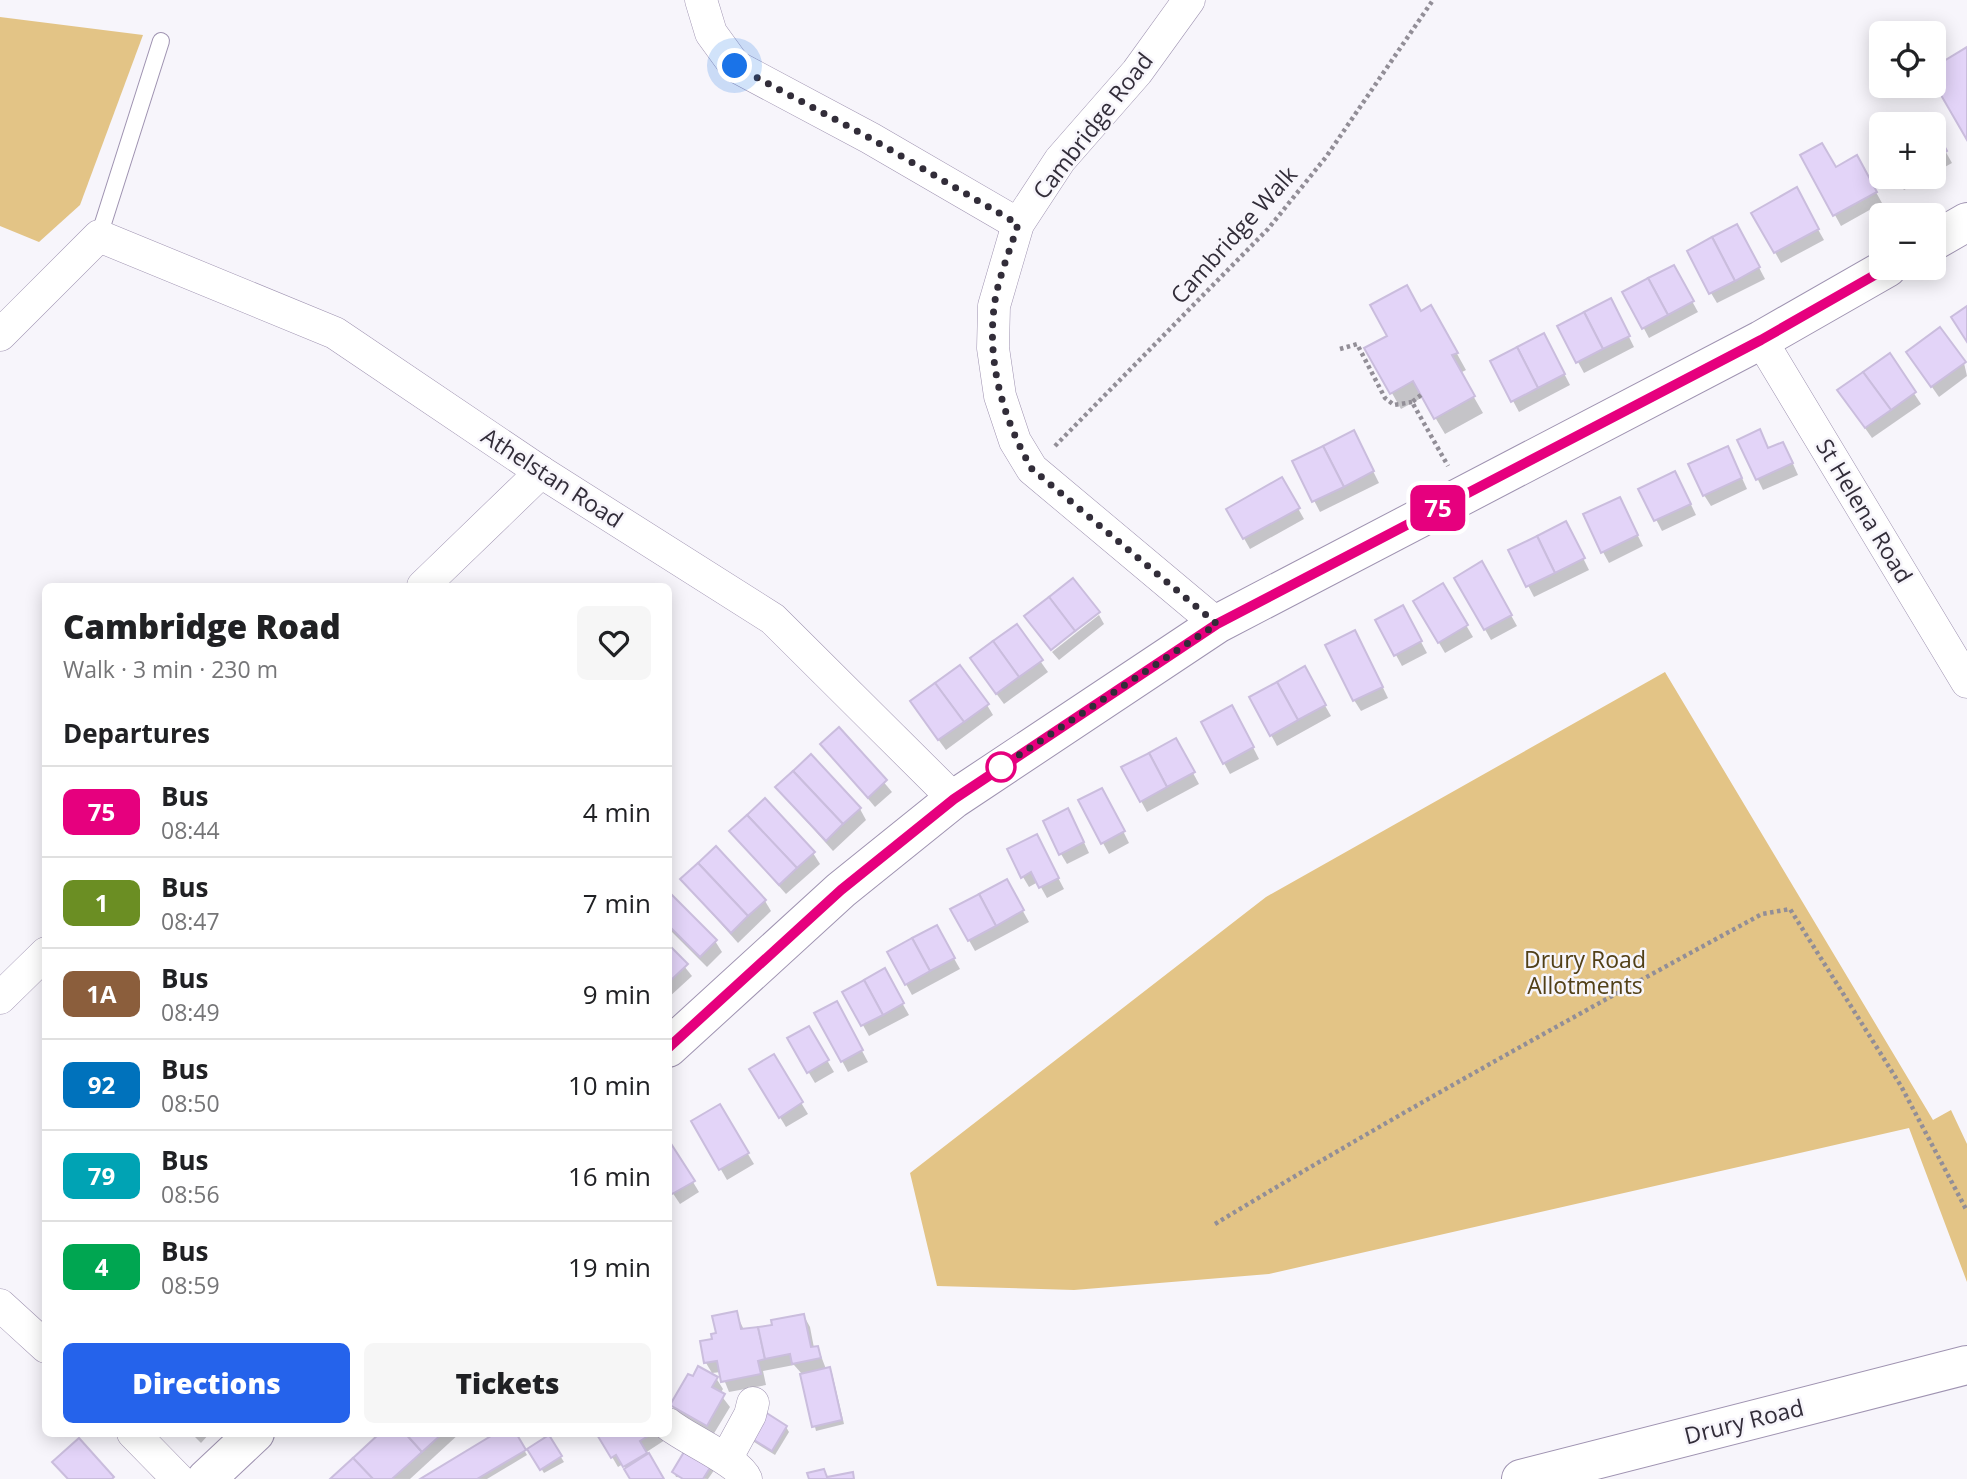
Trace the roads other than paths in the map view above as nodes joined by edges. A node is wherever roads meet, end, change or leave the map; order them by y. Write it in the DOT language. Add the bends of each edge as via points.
graph roads {
  1 [pos="701,0"];
  2 [pos="1189,0"];
  3 [pos="161,41"];
  4 [pos="1967,222"];
  5 [pos="1018,224"];
  6 [pos="1946,234"];
  7 [pos="99,236"];
  8 [pos="1869,278"];
  9 [pos="0,335"];
  10 [pos="1761,340"];
  11 [pos="541,472"];
  12 [pos="426,583"];
  13 [pos="1217,624"];
  14 [pos="1967,682"];
  15 [pos="954,799"];
  16 [pos="42,957"];
  17 [pos="0,998"];
  18 [pos="672,1044"];
  19 [pos="0,1305"];
  20 [pos="42,1343"];
  21 [pos="1967,1365"];
  22 [pos="753,1403"];
  23 [pos="672,1427"];
  24 [pos="136,1437"];
  25 [pos="251,1437"];
  26 [pos="736,1469"];
  27 [pos="178,1479"];
  28 [pos="206,1479"];
  29 [pos="1521,1479"];
  1 -- 5 [label="street" via="711,33 735,66"];
  2 -- 5 [label="street, Cambridge Road" via="1137,72 1060,160"];
  3 -- 7 [label="lane"];
  4 -- 6 [label="main road"];
  5 -- 13 [label="street, Cambridge Road" via="994,306 993,348 1000,396 1015,441 1032,469"];
  7 -- 9 [label="street"];
  7 -- 11 [label="street, Athelstan Road" via="335,333"];
  8 -- 10 [label="main road"];
  10 -- 13 [label="main road"];
  10 -- 14 [label="street, St Helena Road"];
  11 -- 12 [label="street"];
  11 -- 15 [label="street, Athelstan Road" via="773,620"];
  13 -- 15 [label="main road"];
  15 -- 18 [label="main road" via="841,890"];
  16 -- 17 [label="street"];
  19 -- 20 [label="street"];
  21 -- 29 [label="main road, Drury Road"];
  22 -- 26 [label="street"];
  23 -- 26 [label="street"];
  24 -- 27 [label="street"];
  25 -- 28 [label="main road"];
}
